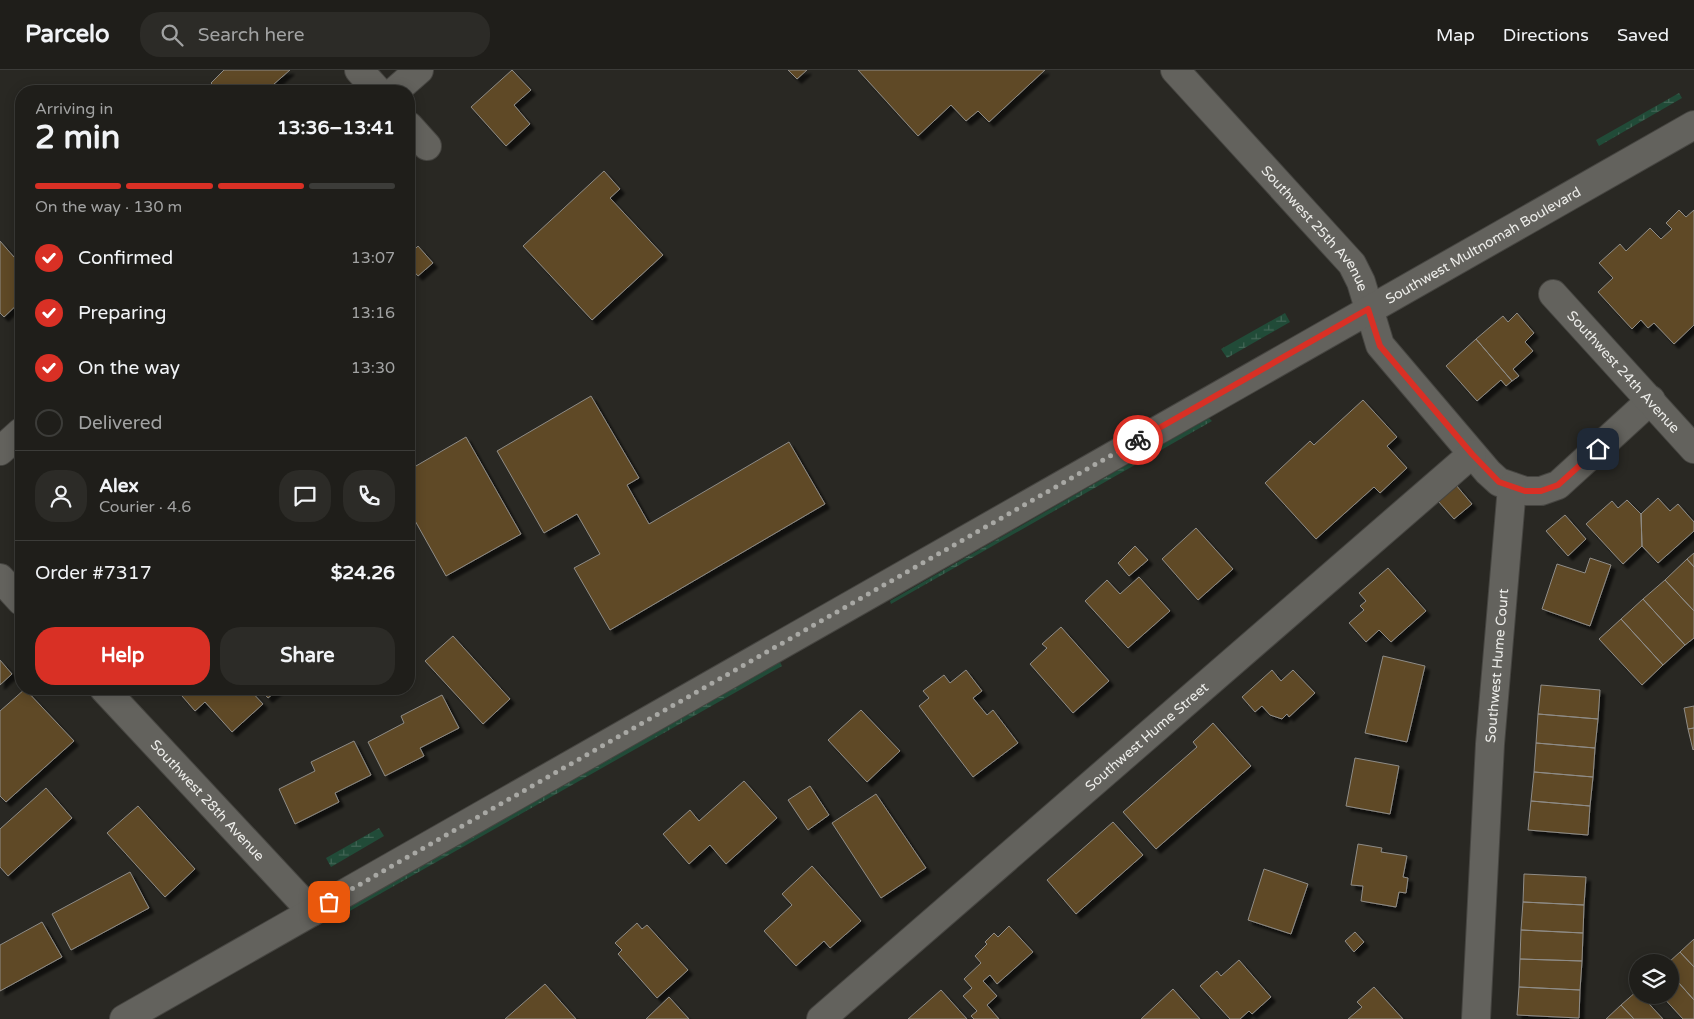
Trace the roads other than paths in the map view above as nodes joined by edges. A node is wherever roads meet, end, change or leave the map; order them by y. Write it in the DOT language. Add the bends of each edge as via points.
graph roads {
  1 [pos="359,70"];
  2 [pos="419,70"];
  3 [pos="1175,70"];
  4 [pos="373,85"];
  5 [pos="402,85"];
  6 [pos="1694,125"];
  7 [pos="415,133"];
  8 [pos="427,146"];
  9 [pos="1553,294"];
  10 [pos="1368,309"];
  11 [pos="1651,400"];
  12 [pos="15,437"];
  13 [pos="1694,449"];
  14 [pos="0,451"];
  15 [pos="1472,454"];
  16 [pos="1512,487"];
  17 [pos="0,578"];
  18 [pos="15,594"];
  19 [pos="110,695"];
  20 [pos="312,912"];
  21 [pos="124,1019"];
  22 [pos="821,1019"];
  23 [pos="1476,1019"];
  1 -- 4 [label="street"];
  2 -- 5 [label="street"];
  3 -- 10 [label="street, Southwest 25th Avenue" via="1352,264"];
  6 -- 10 [label="street, Southwest Multnomah Boulevard"];
  7 -- 8 [label="street"];
  9 -- 11 [label="street, Southwest 24th Avenue"];
  10 -- 15 [label="street, Southwest 25th Avenue" via="1380,346"];
  10 -- 20 [label="street, Southwest Multnomah Boulevard"];
  11 -- 13 [label="street, Southwest 24th Avenue"];
  11 -- 16 [label="street" via="1558,485 1533,491"];
  12 -- 14 [label="street"];
  15 -- 16 [label="street, Southwest 25th Avenue" via="1499,482"];
  15 -- 22 [label="street, Southwest Hume Street"];
  16 -- 23 [label="street, Southwest Hume Court" via="1490,744"];
  17 -- 18 [label="street"];
  19 -- 20 [label="street, Southwest 28th Avenue"];
  20 -- 21 [label="street, Southwest Multnomah Boulevard"];
}
